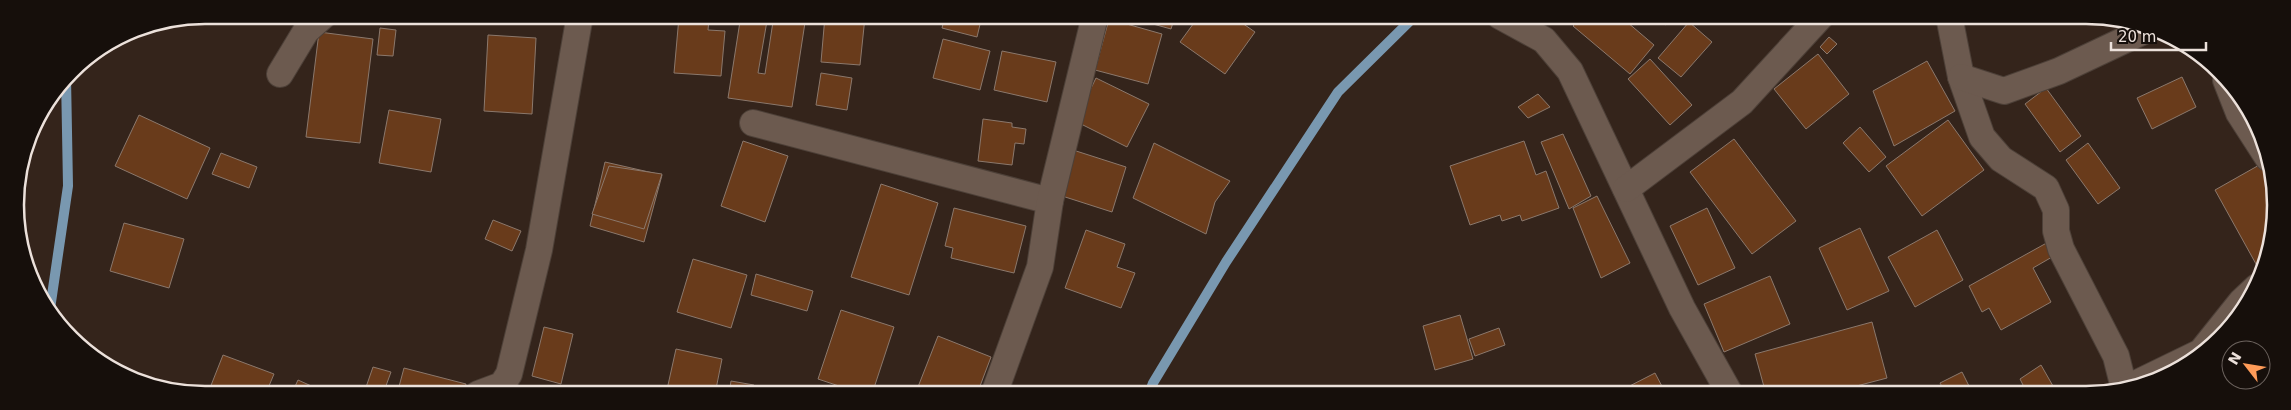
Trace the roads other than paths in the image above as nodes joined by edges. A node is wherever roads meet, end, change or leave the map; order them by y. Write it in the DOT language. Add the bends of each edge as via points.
graph roads {
  1 [pos="314,24"];
  2 [pos="578,24"];
  3 [pos="1094,24"];
  4 [pos="1515,24"];
  5 [pos="1535,24"];
  6 [pos="1815,24"];
  7 [pos="1951,24"];
  8 [pos="2141,32"];
  9 [pos="1544,40"];
  10 [pos="280,74"];
  11 [pos="1961,78"];
  12 [pos="2234,100"];
  13 [pos="753,123"];
  14 [pos="2252,133"];
  15 [pos="1626,189"];
  16 [pos="1050,201"];
  17 [pos="2123,383"];
  18 [pos="499,386"];
  19 [pos="997,386"];
  20 [pos="1726,386"];
  1 -- 10 [label="street" via="306,31"];
  2 -- 18 [label="street" via="539,250 509,374"];
  3 -- 16 [label="street"];
  4 -- 9 [label="street"];
  5 -- 9 [label="street"];
  6 -- 15 [label="street" via="1742,102"];
  7 -- 11 [label="street"];
  8 -- 11 [label="street" via="2059,72 2004,91"];
  9 -- 15 [label="street" via="1570,71"];
  11 -- 17 [label="street" via="1982,137 2002,159 2046,188 2056,210 2060,248 2116,356"];
  12 -- 14 [label="street"];
  13 -- 16 [label="street"];
  15 -- 20 [label="street" via="1682,308"];
  16 -- 19 [label="street" via="1040,267"];
}
